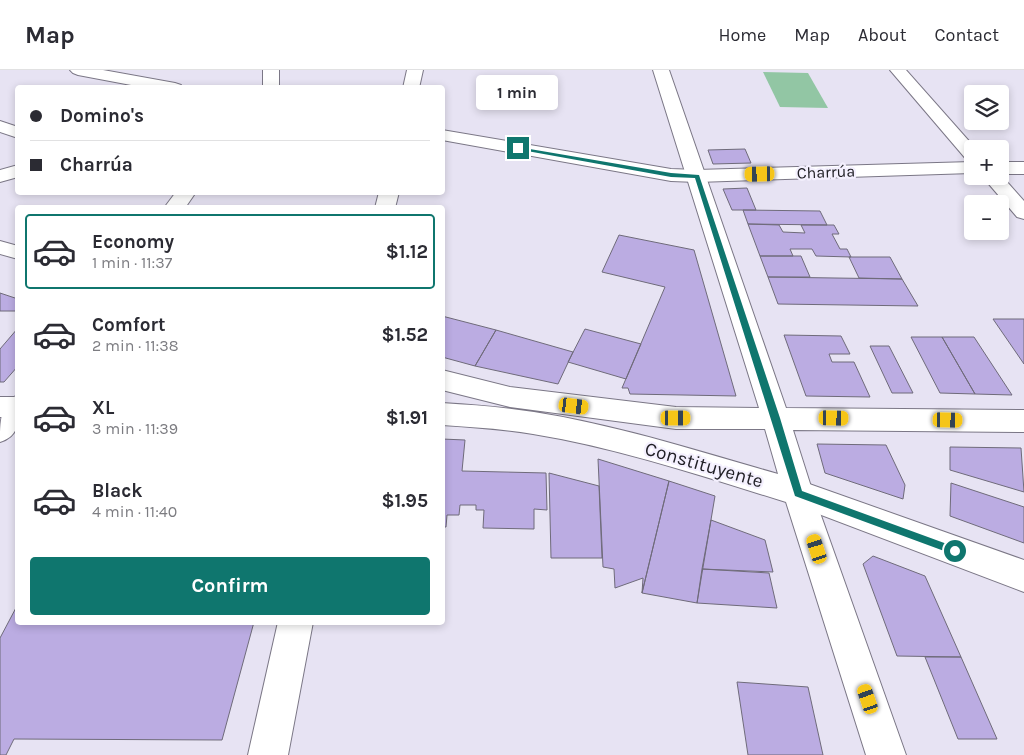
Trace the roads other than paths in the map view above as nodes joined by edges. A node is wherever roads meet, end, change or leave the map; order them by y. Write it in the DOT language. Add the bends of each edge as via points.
graph roads {
  1 [pos="78,70"];
  2 [pos="271,70"];
  3 [pos="415,70"];
  4 [pos="661,70"];
  5 [pos="898,70"];
  6 [pos="159,85"];
  7 [pos="270,85"];
  8 [pos="412,85"];
  9 [pos="0,126"];
  10 [pos="15,132"];
  11 [pos="445,136"];
  12 [pos="964,146"];
  13 [pos="964,168"];
  14 [pos="1009,168"];
  15 [pos="1024,168"];
  16 [pos="15,172"];
  17 [pos="0,176"];
  18 [pos="697,176"];
  19 [pos="999,185"];
  20 [pos="185,195"];
  21 [pos="177,205"];
  22 [pos="1024,213"];
  23 [pos="0,247"];
  24 [pos="15,251"];
  25 [pos="445,381"];
  26 [pos="13,407"];
  27 [pos="445,414"];
  28 [pos="776,418"];
  29 [pos="1024,421"];
  30 [pos="0,431"];
  31 [pos="798,493"];
  32 [pos="1024,576"];
  33 [pos="295,625"];
  34 [pos="268,755"];
  35 [pos="886,755"];
  1 -- 6 [label="street"];
  2 -- 7 [label="street"];
  3 -- 8 [label="street"];
  4 -- 18 [label="street"];
  5 -- 12 [label="street"];
  9 -- 10 [label="street"];
  11 -- 18 [label="street, Charrúa" via="671,175"];
  13 -- 18 [label="street, Charrúa"];
  14 -- 15 [label="street"];
  16 -- 17 [label="street"];
  18 -- 28 [label="street"];
  19 -- 22 [label="street"];
  20 -- 21 [label="street"];
  23 -- 24 [label="street"];
  25 -- 28 [label="street" via="510,397 676,418"];
  26 -- 30 [label="street"];
  27 -- 31 [label="street, Constituyente" via="498,416 606,437"];
  28 -- 29 [label="street"];
  28 -- 31 [label="street"];
  31 -- 32 [label="street, Constituyente"];
  31 -- 35 [label="street"];
  33 -- 34 [label="street"];
}
